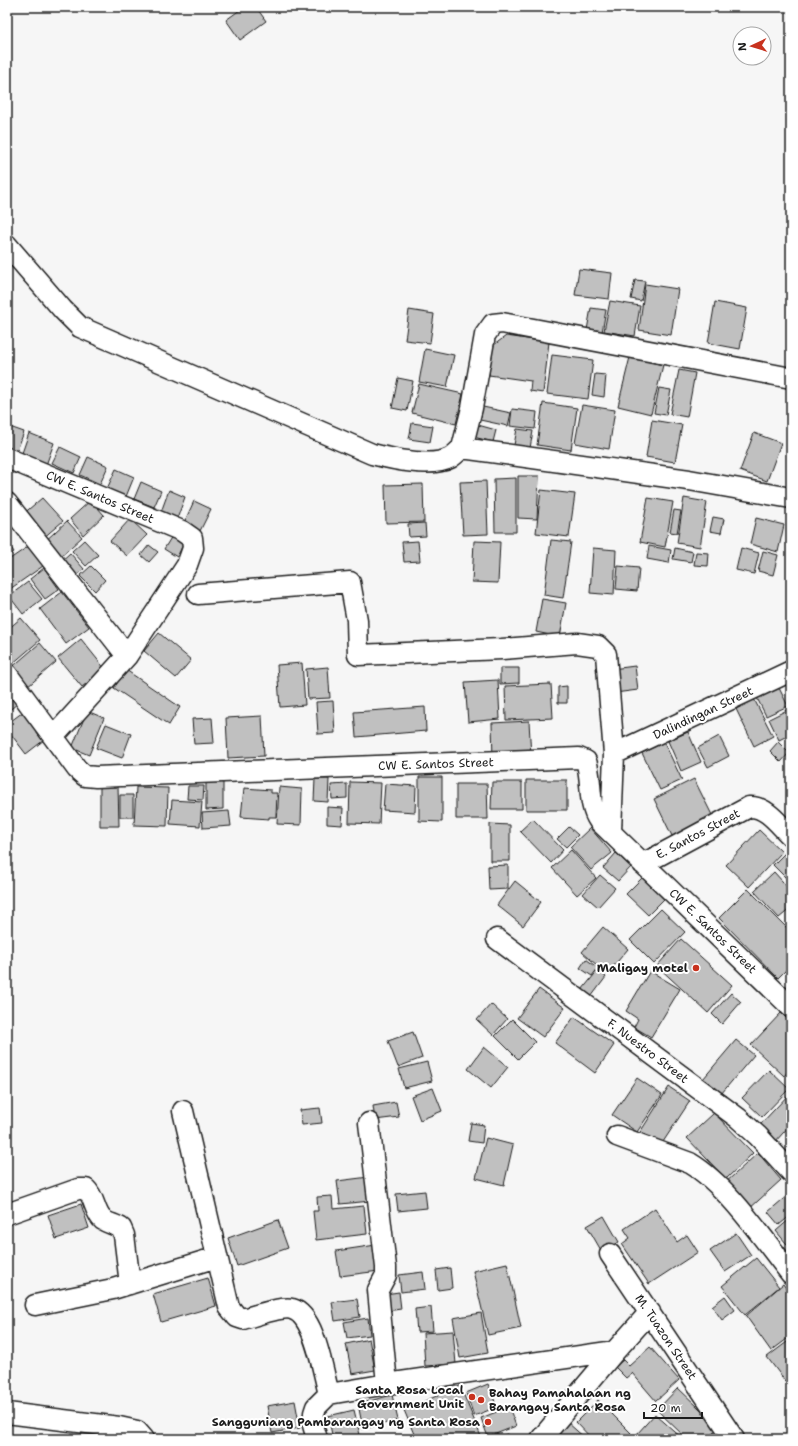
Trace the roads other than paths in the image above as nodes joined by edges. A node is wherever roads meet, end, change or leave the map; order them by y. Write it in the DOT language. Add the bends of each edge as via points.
graph roads {
  1 [pos="7,245"];
  2 [pos="791,378"];
  3 [pos="462,448"];
  4 [pos="7,458"];
  5 [pos="791,498"];
  6 [pos="7,502"];
  7 [pos="198,594"];
  8 [pos="128,656"];
  9 [pos="791,671"];
  10 [pos="7,674"];
  11 [pos="54,736"];
  12 [pos="614,754"];
  13 [pos="611,832"];
  14 [pos="791,836"];
  15 [pos="643,864"];
  16 [pos="497,939"];
  17 [pos="791,1007"];
  18 [pos="183,1111"];
  19 [pos="369,1123"];
  20 [pos="617,1136"];
  21 [pos="791,1172"];
  22 [pos="7,1214"];
  23 [pos="610,1254"];
  24 [pos="218,1256"];
  25 [pos="791,1274"];
  26 [pos="130,1284"];
  27 [pos="35,1305"];
  28 [pos="650,1312"];
  29 [pos="615,1351"];
  30 [pos="387,1384"];
  31 [pos="329,1394"];
  32 [pos="7,1413"];
  33 [pos="725,1435"];
  34 [pos="144,1439"];
  35 [pos="317,1439"];
  36 [pos="541,1439"];
  1 -- 3 [label="street" via="80,327 372,454 429,462 449,458"];
  2 -- 3 [label="street" via="502,323 493,324 485,335"];
  3 -- 5 [label="street" via="689,480"];
  4 -- 8 [label="street, CW E. Santos Street" via="182,531 192,538 193,548 187,564"];
  6 -- 8 [label="street"];
  7 -- 12 [label="street" via="350,582 358,655 577,643 598,646 606,654"];
  8 -- 11 [label="street"];
  9 -- 12 [label="street, Dalindingan Street"];
  10 -- 11 [label="street, CW E. Santos Street"];
  11 -- 13 [label="street, CW E. Santos Street" via="77,769 85,776 96,777 579,758 586,760 589,768 594,814"];
  12 -- 13 [label="street"];
  13 -- 15 [label="street, CW E. Santos Street"];
  14 -- 15 [label="street, E. Santos Street" via="764,810 756,806 749,807"];
  15 -- 17 [label="street, CW E. Santos Street"];
  16 -- 21 [label="street, F. Nuestro Street" via="738,1118"];
  18 -- 24 [label="street"];
  19 -- 30 [label="street" via="386,1267 386,1275 378,1290"];
  20 -- 25 [label="street" via="690,1162 701,1169 733,1202"];
  22 -- 26 [label="street" via="78,1189 86,1189 91,1193 104,1220 121,1228"];
  23 -- 28 [label="street, M. Tuazon Street"];
  24 -- 26 [label="street"];
  24 -- 31 [label="street" via="229,1307 237,1317 243,1318 286,1308 299,1312 306,1319"];
  26 -- 27 [label="street"];
  28 -- 29 [label="street"];
  28 -- 33 [label="street, M. Tuazon Street"];
  29 -- 30 [label="street"];
  29 -- 36 [label="street"];
  30 -- 31 [label="street"];
  31 -- 35 [label="street" via="316,1407 314,1413 313,1426"];
  32 -- 34 [label="street" via="119,1427 137,1431"];
}
